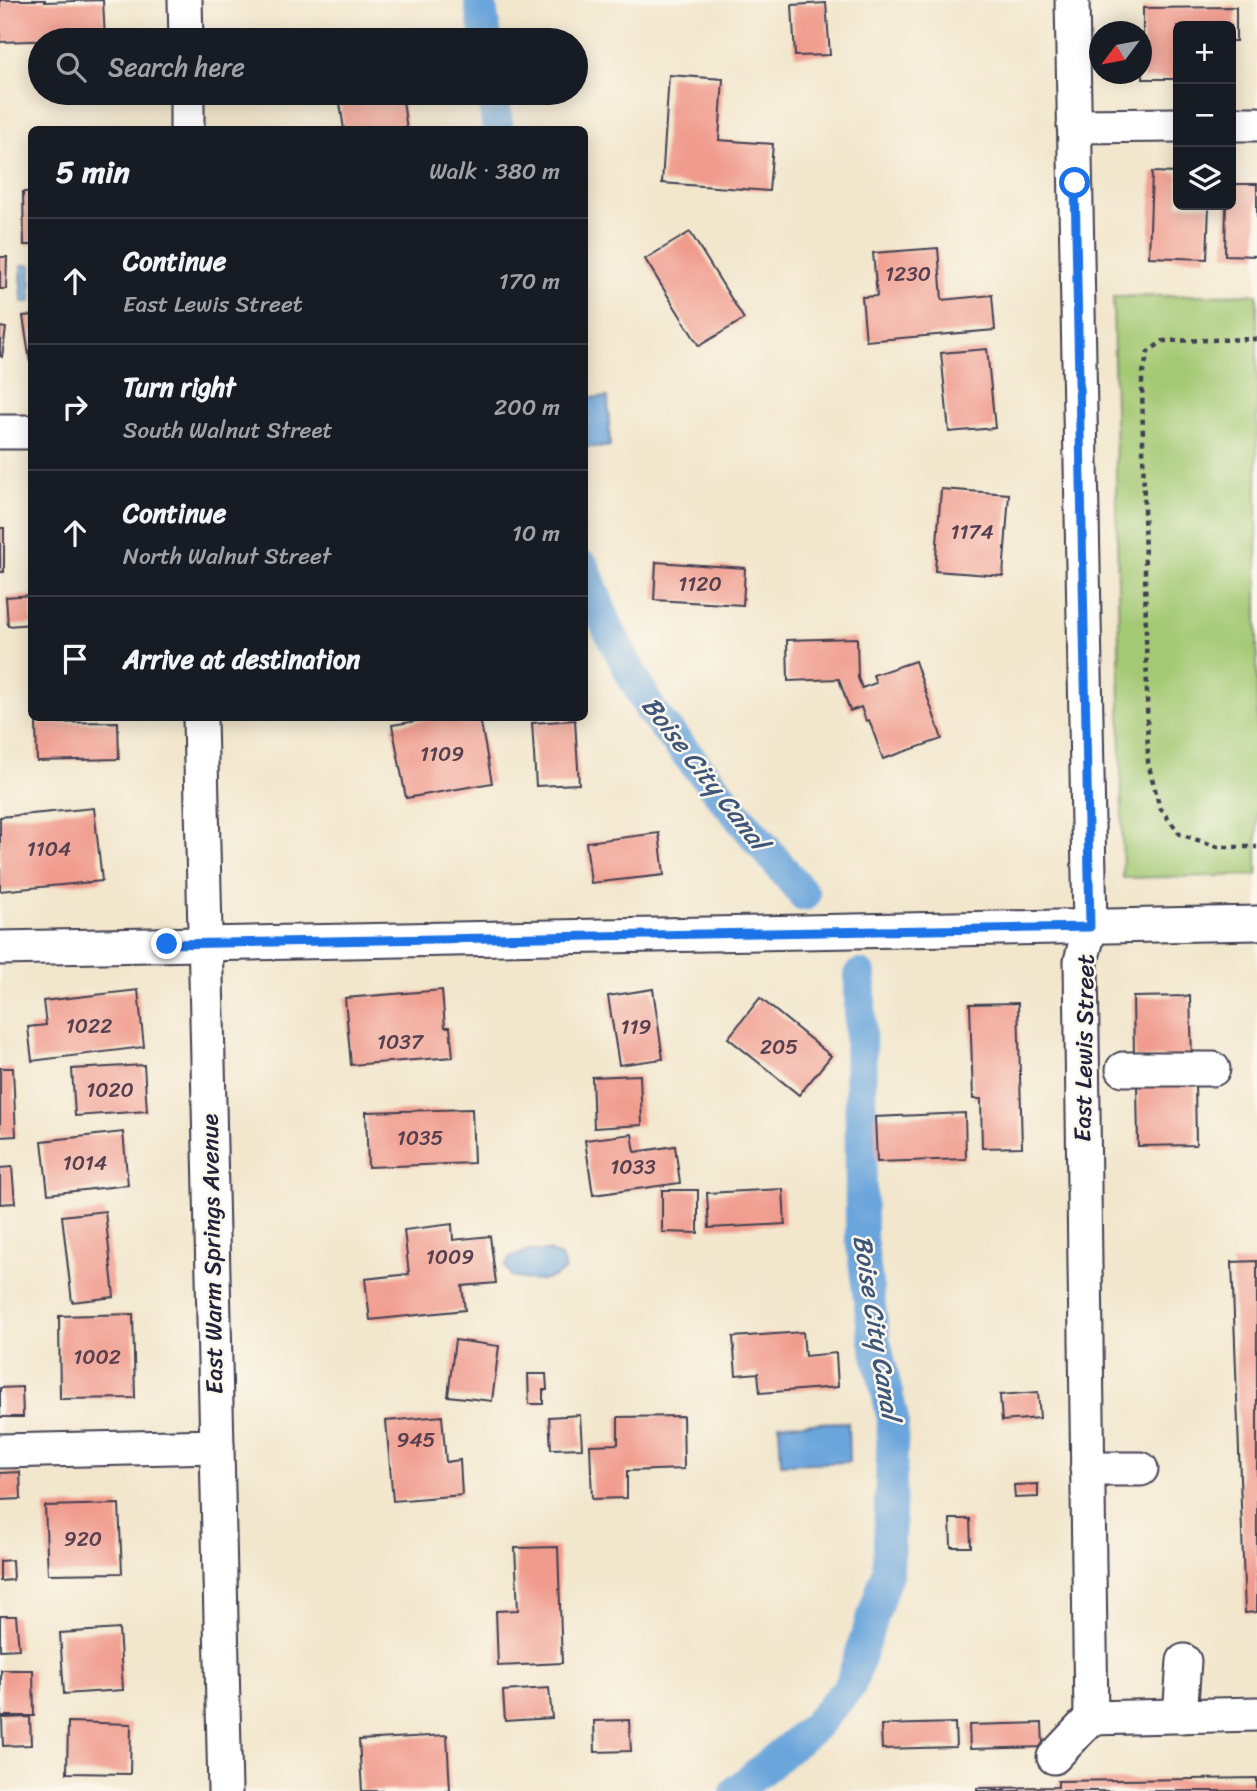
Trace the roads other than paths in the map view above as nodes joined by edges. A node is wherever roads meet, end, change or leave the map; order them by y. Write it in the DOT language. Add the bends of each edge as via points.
graph roads {
  1 [pos="185,0"];
  2 [pos="1072,0"];
  3 [pos="186,28"];
  4 [pos="187,105"];
  5 [pos="1236,124"];
  6 [pos="1257,124"];
  7 [pos="1173,125"];
  8 [pos="187,126"];
  9 [pos="1074,126"];
  10 [pos="0,432"];
  11 [pos="28,432"];
  12 [pos="200,721"];
  13 [pos="1257,923"];
  14 [pos="1090,927"];
  15 [pos="205,943"];
  16 [pos="0,948"];
  17 [pos="1123,1069"];
  18 [pos="1213,1069"];
  19 [pos="217,1446"];
  20 [pos="0,1451"];
  21 [pos="1087,1469"];
  22 [pos="1141,1469"];
  23 [pos="1184,1661"];
  24 [pos="1257,1714"];
  25 [pos="1180,1716"];
  26 [pos="1091,1718"];
  27 [pos="1054,1757"];
  28 [pos="225,1791"];
  1 -- 3 [label="street"];
  2 -- 9 [label="street, East Lewis Street"];
  4 -- 8 [label="street"];
  5 -- 6 [label="street"];
  7 -- 9 [label="street"];
  9 -- 14 [label="street, East Lewis Street"];
  10 -- 11 [label="street"];
  12 -- 15 [label="street, East Warm Springs Avenue"];
  13 -- 14 [label="street"];
  14 -- 15 [label="street"];
  14 -- 21 [label="street, East Lewis Street" via="1080,961"];
  15 -- 16 [label="street"];
  15 -- 19 [label="street, East Warm Springs Avenue"];
  17 -- 18 [label="street"];
  19 -- 20 [label="street"];
  19 -- 28 [label="street, East Warm Springs Avenue"];
  21 -- 22 [label="street"];
  21 -- 26 [label="street, East Lewis Street"];
  23 -- 25 [label="street"];
  24 -- 25 [label="street"];
  25 -- 26 [label="street"];
  26 -- 27 [label="street"];
}
